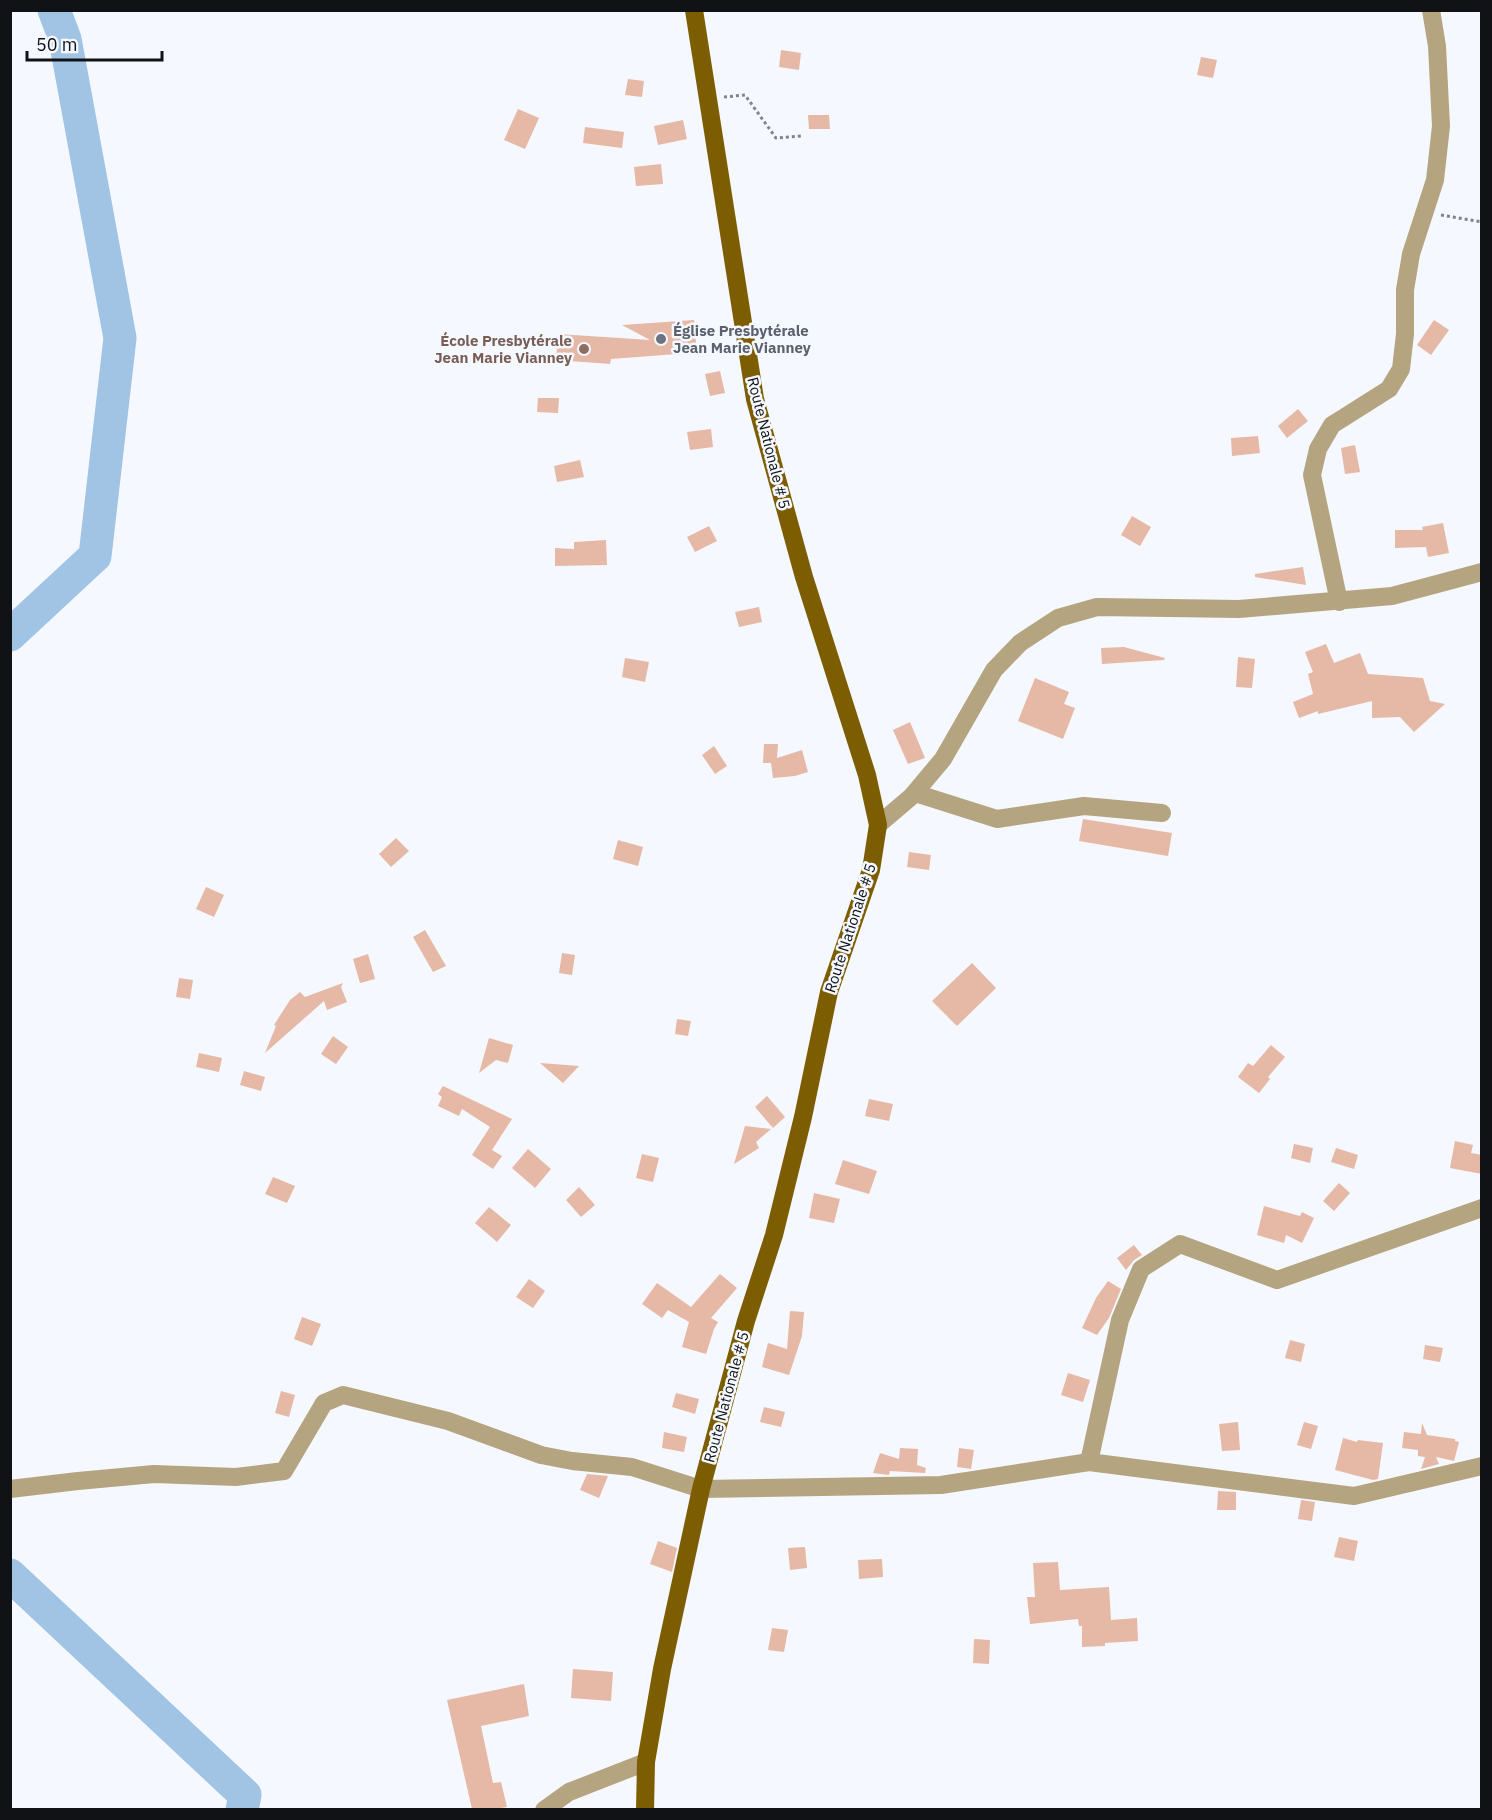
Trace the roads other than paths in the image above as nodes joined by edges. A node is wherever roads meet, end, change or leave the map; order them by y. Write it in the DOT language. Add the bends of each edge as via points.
graph roads {
  1 [pos="694,10"];
  2 [pos="1431,10"];
  3 [pos="1482,572"];
  4 [pos="1339,602"];
  5 [pos="915,794"];
  6 [pos="1162,813"];
  7 [pos="878,825"];
  8 [pos="1482,1208"];
  9 [pos="1089,1462"];
  10 [pos="1482,1466"];
  11 [pos="10,1489"];
  12 [pos="701,1489"];
  13 [pos="646,1762"];
  14 [pos="544,1809"];
  15 [pos="645,1809"];
  1 -- 7 [label="main road, Route Nationale # 5" via="755,399 804,577 867,775"];
  2 -- 4 [label="street" via="1441,126 1435,180 1411,254 1405,290 1401,369 1389,389 1332,425 1318,449 1312,475"];
  3 -- 4 [label="street" via="1392,596"];
  4 -- 5 [label="street" via="1239,609 1097,607 1058,618 1020,643 994,670 943,759"];
  5 -- 6 [label="street" via="997,819 1084,807"];
  5 -- 7 [label="street"];
  7 -- 12 [label="main road, Route Nationale # 5" via="871,870 829,992 804,1117 774,1235 746,1321"];
  8 -- 9 [label="street" via="1277,1280 1180,1244 1141,1269 1120,1320"];
  9 -- 10 [label="street" via="1354,1496"];
  9 -- 12 [label="street" via="941,1485"];
  11 -- 12 [label="street" via="154,1474 236,1477 284,1470 324,1403 343,1395 448,1421 541,1455 632,1467"];
  12 -- 13 [label="main road, Route Nationale # 5"];
  13 -- 14 [label="street" via="569,1792"];
  13 -- 15 [label="main road, Route Nationale # 5"];
}
